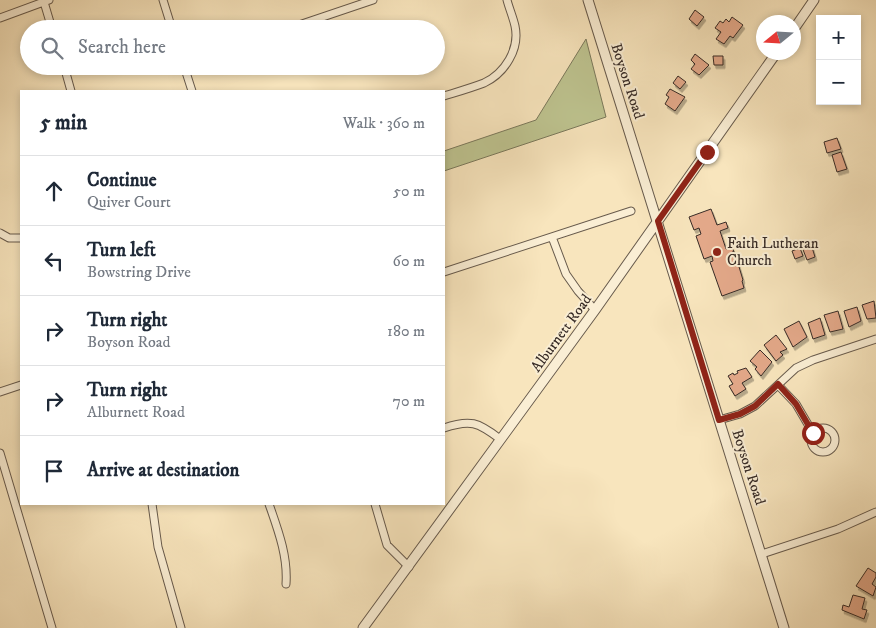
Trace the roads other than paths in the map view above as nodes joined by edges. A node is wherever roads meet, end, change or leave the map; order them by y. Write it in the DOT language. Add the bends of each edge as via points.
graph roads {
  1 [pos="163,0"];
  2 [pos="372,0"];
  3 [pos="507,0"];
  4 [pos="588,0"];
  5 [pos="814,0"];
  6 [pos="47,1"];
  7 [pos="0,18"];
  8 [pos="801,19"];
  9 [pos="50,20"];
  10 [pos="169,20"];
  11 [pos="313,20"];
  12 [pos="771,60"];
  13 [pos="67,75"];
  14 [pos="187,75"];
  15 [pos="72,90"];
  16 [pos="192,90"];
  17 [pos="445,96"];
  18 [pos="631,211"];
  19 [pos="658,221"];
  20 [pos="0,233"];
  21 [pos="552,237"];
  22 [pos="20,238"];
  23 [pos="445,272"];
  24 [pos="596,310"];
  25 [pos="876,340"];
  26 [pos="778,384"];
  27 [pos="20,385"];
  28 [pos="0,392"];
  29 [pos="719,420"];
  30 [pos="445,428"];
  31 [pos="813,433"];
  32 [pos="500,439"];
  33 [pos="0,453"];
  34 [pos="152,505"];
  35 [pos="269,505"];
  36 [pos="375,505"];
  37 [pos="876,512"];
  38 [pos="762,554"];
  39 [pos="409,567"];
  40 [pos="286,584"];
  41 [pos="52,628"];
  42 [pos="181,628"];
  43 [pos="363,628"];
  44 [pos="784,628"];
  1 -- 10 [label="street"];
  2 -- 11 [label="street"];
  3 -- 17 [label="street" via="515,27 515,46 509,61 486,82"];
  4 -- 19 [label="street, Boyson Road"];
  5 -- 8 [label="street"];
  6 -- 7 [label="street"];
  6 -- 9 [label="street"];
  12 -- 19 [label="street, Alburnett Road"];
  13 -- 15 [label="street"];
  14 -- 16 [label="street"];
  18 -- 21 [label="street"];
  19 -- 24 [label="street, Alburnett Road"];
  19 -- 29 [label="street, Boyson Road"];
  20 -- 22 [label="street" via="9,238"];
  21 -- 23 [label="street"];
  21 -- 24 [label="street" via="566,274"];
  24 -- 32 [label="street, Alburnett Road"];
  25 -- 26 [label="street" via="813,360 796,368"];
  26 -- 29 [label="street" via="755,406"];
  26 -- 31 [label="street" via="796,404"];
  27 -- 28 [label="street"];
  29 -- 38 [label="street, Boyson Road"];
  30 -- 32 [label="street" via="461,422 477,423"];
  32 -- 39 [label="street, Alburnett Road"];
  33 -- 41 [label="street"];
  34 -- 42 [label="street" via="158,547"];
  35 -- 40 [label="street" via="284,551"];
  36 -- 39 [label="street" via="387,545"];
  37 -- 38 [label="street" via="838,529"];
  38 -- 44 [label="street, Boyson Road"];
  39 -- 43 [label="street, Alburnett Road"];
}
